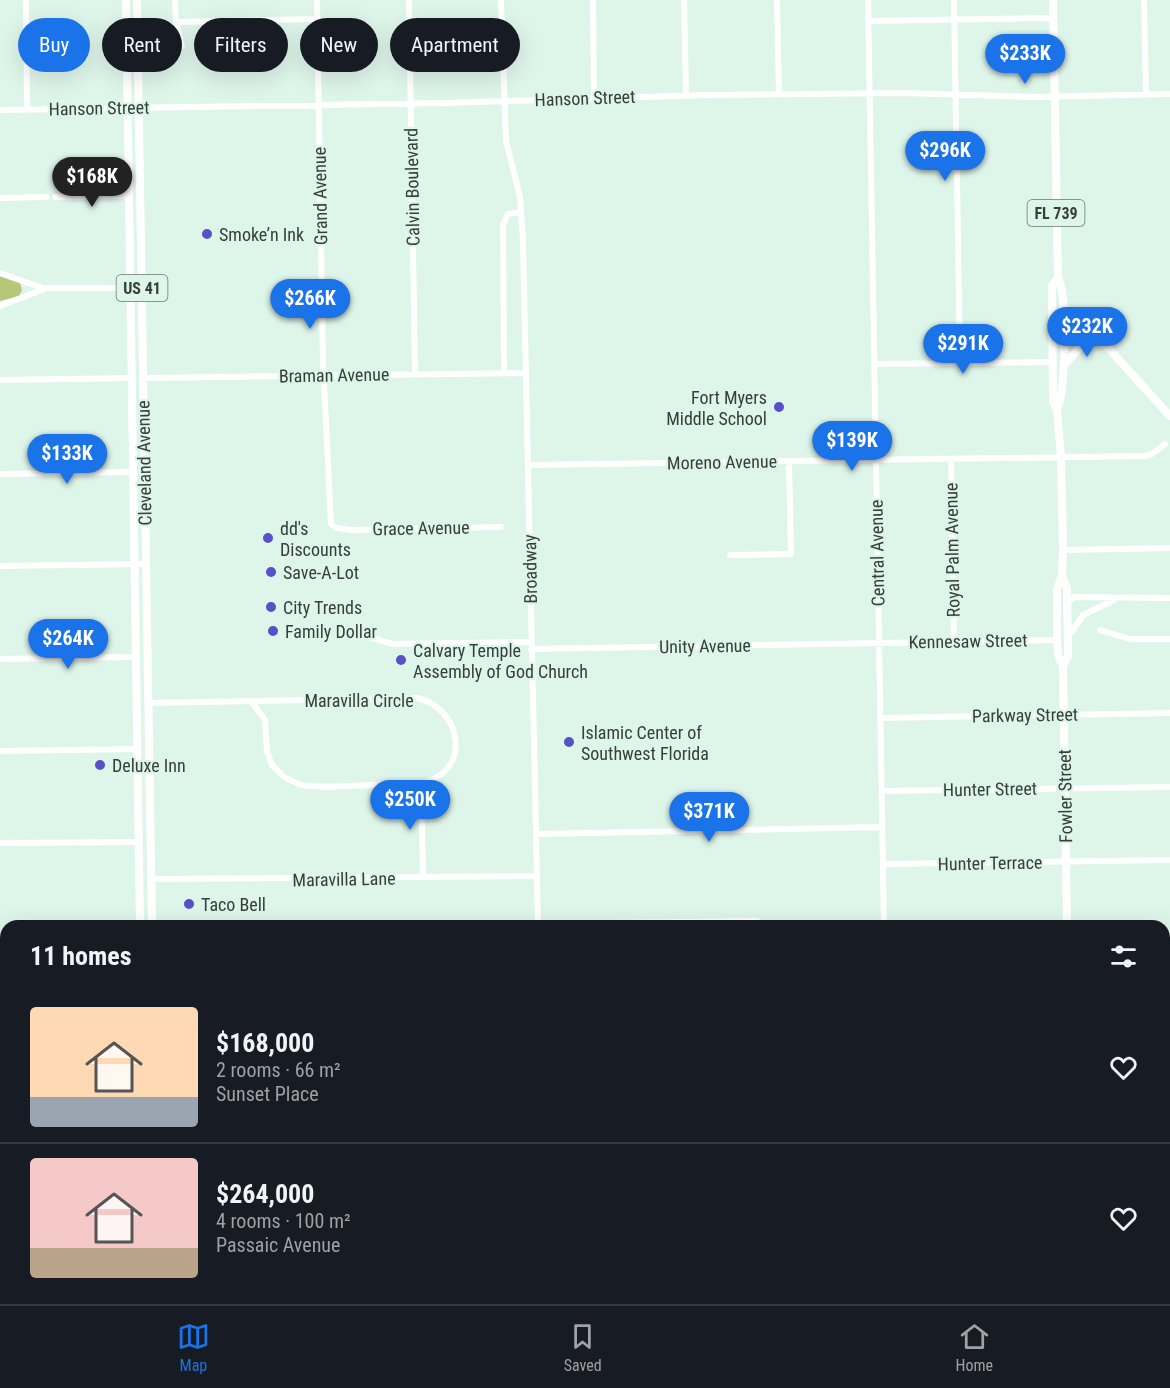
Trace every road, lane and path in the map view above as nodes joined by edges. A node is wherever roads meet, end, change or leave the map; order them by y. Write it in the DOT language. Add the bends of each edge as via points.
graph roads {
  1 [pos="26,0"];
  2 [pos="126,0"];
  3 [pos="137,0"];
  4 [pos="176,0"];
  5 [pos="318,0"];
  6 [pos="409,0"];
  7 [pos="501,0"];
  8 [pos="592,0"];
  9 [pos="684,0"];
  10 [pos="777,0"];
  11 [pos="868,0"];
  12 [pos="954,0"];
  13 [pos="1053,0"];
  14 [pos="1144,0"];
  15 [pos="176,18"];
  16 [pos="318,18"];
  17 [pos="1053,18"];
  18 [pos="300,19"];
  19 [pos="954,20"];
  20 [pos="869,21"];
  21 [pos="182,22"];
  22 [pos="319,72"];
  23 [pos="870,93"];
  24 [pos="779,94"];
  25 [pos="1170,94"];
  26 [pos="686,95"];
  27 [pos="956,95"];
  28 [pos="1146,95"];
  29 [pos="1055,96"];
  30 [pos="594,97"];
  31 [pos="505,101"];
  32 [pos="411,104"];
  33 [pos="319,105"];
  34 [pos="128,108"];
  35 [pos="138,108"];
  36 [pos="0,110"];
  37 [pos="27,110"];
  38 [pos="129,196"];
  39 [pos="47,197"];
  40 [pos="55,197"];
  41 [pos="0,198"];
  42 [pos="521,212"];
  43 [pos="0,273"];
  44 [pos="1058,278"];
  45 [pos="25,282"];
  46 [pos="47,288"];
  47 [pos="131,288"];
  48 [pos="25,296"];
  49 [pos="1052,300"];
  50 [pos="0,306"];
  51 [pos="1064,316"];
  52 [pos="1095,335"];
  53 [pos="132,353"];
  54 [pos="1052,362"];
  55 [pos="960,363"];
  56 [pos="874,364"];
  57 [pos="1064,365"];
  58 [pos="504,372"];
  59 [pos="526,373"];
  60 [pos="415,374"];
  61 [pos="323,376"];
  62 [pos="132,378"];
  63 [pos="143,378"];
  64 [pos="0,380"];
  65 [pos="1156,400"];
  66 [pos="143,403"];
  67 [pos="1059,406"];
  68 [pos="1170,410"];
  69 [pos="1170,416"];
  70 [pos="1165,444"];
  71 [pos="1061,457"];
  72 [pos="951,459"];
  73 [pos="876,460"];
  74 [pos="789,461"];
  75 [pos="528,465"];
  76 [pos="133,472"];
  77 [pos="0,474"];
  78 [pos="501,527"];
  79 [pos="342,529"];
  80 [pos="1170,548"];
  81 [pos="1063,550"];
  82 [pos="730,555"];
  83 [pos="135,564"];
  84 [pos="145,564"];
  85 [pos="0,566"];
  86 [pos="1062,575"];
  87 [pos="1123,597"];
  88 [pos="1170,598"];
  89 [pos="1067,601"];
  90 [pos="1057,605"];
  91 [pos="1100,630"];
  92 [pos="369,637"];
  93 [pos="1170,639"];
  94 [pos="1062,640"];
  95 [pos="954,641"];
  96 [pos="879,642"];
  97 [pos="531,646"];
  98 [pos="136,657"];
  99 [pos="0,659"];
  100 [pos="251,701"];
  101 [pos="148,703"];
  102 [pos="1170,713"];
  103 [pos="1064,715"];
  104 [pos="880,718"];
  105 [pos="137,749"];
  106 [pos="0,751"];
  107 [pos="421,783"];
  108 [pos="1170,786"];
  109 [pos="1065,788"];
  110 [pos="882,791"];
  111 [pos="882,827"];
  112 [pos="536,834"];
  113 [pos="139,842"];
  114 [pos="0,843"];
  115 [pos="139,853"];
  116 [pos="1170,860"];
  117 [pos="1066,861"];
  118 [pos="883,864"];
  119 [pos="536,876"];
  120 [pos="423,878"];
  121 [pos="151,879"];
  122 [pos="141,920"];
  123 [pos="152,920"];
  124 [pos="538,920"];
  125 [pos="884,920"];
  126 [pos="1067,920"];
  1 -- 37 [label="street"];
  2 -- 34 [label="main road, Cleveland Avenue / US 41"];
  3 -- 35 [label="main road, Cleveland Avenue / US 41"];
  4 -- 15 [label="street"];
  5 -- 16 [label="street, Grand Avenue"];
  6 -- 32 [label="street, Calvin Boulevard"];
  7 -- 31 [label="street, Broadway"];
  8 -- 30 [label="street"];
  9 -- 26 [label="street"];
  10 -- 24 [label="street"];
  11 -- 20 [label="street, Central Avenue"];
  12 -- 19 [label="street"];
  13 -- 17 [label="main road, Fowler Street / FL 739"];
  14 -- 28 [label="street"];
  17 -- 19 [label="street"];
  17 -- 29 [label="main road, Fowler Street / FL 739"];
  18 -- 21 [label="street"];
  19 -- 20 [label="street"];
  19 -- 27 [label="street"];
  20 -- 23 [label="street, Central Avenue"];
  22 -- 33 [label="street, Grand Avenue"];
  23 -- 24 [label="street, Hanson Street"];
  23 -- 27 [label="street, Hanson Street"];
  23 -- 56 [label="street, Central Avenue"];
  24 -- 26 [label="street, Hanson Street"];
  25 -- 28 [label="street, Hanson Street"];
  26 -- 30 [label="street, Hanson Street"];
  27 -- 29 [label="street, Hanson Street"];
  27 -- 55 [label="street"];
  28 -- 29 [label="street, Hanson Street"];
  29 -- 44 [label="main road, Fowler Street / FL 739"];
  30 -- 31 [label="street, Hanson Street"];
  31 -- 32 [label="street, Hanson Street"];
  31 -- 42 [label="street, Broadway" via="506,141"];
  32 -- 33 [label="street, Hanson Street"];
  32 -- 60 [label="street, Calvin Boulevard"];
  33 -- 35 [label="street, Hanson Street"];
  33 -- 61 [label="street, Grand Avenue"];
  34 -- 35 [label="street, Hanson Street"];
  34 -- 37 [label="street, Hanson Street"];
  34 -- 38 [label="main road, Cleveland Avenue / US 41"];
  35 -- 63 [label="main road, Cleveland Avenue / US 41"];
  36 -- 37 [label="street, Hanson Street"];
  38 -- 40 [label="street"];
  38 -- 47 [label="main road, Cleveland Avenue / US 41"];
  39 -- 41 [label="street"];
  42 -- 58 [label="street" via="508,214 503,225"];
  42 -- 59 [label="street, Broadway"];
  43 -- 45 [label="street"];
  44 -- 49 [label="main road, Fowler Street / FL 739" via="1052,285"];
  44 -- 51 [label="main road, Fowler Street"];
  45 -- 46 [label="street"];
  45 -- 48 [label="street"];
  46 -- 47 [label="street"];
  46 -- 48 [label="street"];
  47 -- 53 [label="main road, Cleveland Avenue / US 41"];
  48 -- 50 [label="street"];
  49 -- 51 [label="main road"];
  49 -- 54 [label="main road, Fowler Street"];
  51 -- 52 [label="main road"];
  51 -- 57 [label="main road, Fowler Street"];
  52 -- 57 [label="main road"];
  52 -- 65 [label="main road"];
  53 -- 62 [label="main road, Cleveland Avenue / US 41"];
  53 -- 63 [label="main road"];
  54 -- 55 [label="street"];
  54 -- 67 [label="main road, Fowler Street" via="1053,402"];
  55 -- 56 [label="street"];
  56 -- 73 [label="street, Central Avenue"];
  57 -- 67 [label="main road, Fowler Street"];
  58 -- 59 [label="street, Braman Avenue"];
  58 -- 60 [label="street, Braman Avenue"];
  59 -- 75 [label="street, Broadway"];
  60 -- 61 [label="street, Braman Avenue"];
  61 -- 63 [label="street, Braman Avenue"];
  61 -- 79 [label="street, Grand Avenue" via="329,516 331,524"];
  62 -- 64 [label="street"];
  62 -- 66 [label="main road"];
  62 -- 76 [label="main road, Cleveland Avenue / US 41"];
  63 -- 66 [label="main road, Cleveland Avenue / US 41"];
  65 -- 68 [label="main road"];
  65 -- 69 [label="main road"];
  66 -- 84 [label="main road, Cleveland Avenue / US 41"];
  67 -- 71 [label="main road, Fowler Street"];
  70 -- 71 [label="street, Moreno Avenue" via="1145,456"];
  71 -- 72 [label="street, Moreno Avenue"];
  71 -- 81 [label="main road, Fowler Street"];
  72 -- 73 [label="street, Moreno Avenue"];
  72 -- 95 [label="street, Royal Palm Avenue"];
  73 -- 74 [label="street, Moreno Avenue"];
  73 -- 96 [label="street, Central Avenue"];
  74 -- 75 [label="street, Moreno Avenue"];
  74 -- 82 [label="street" via="791,554"];
  75 -- 97 [label="street, Broadway"];
  76 -- 77 [label="street"];
  76 -- 83 [label="main road, Cleveland Avenue / US 41"];
  78 -- 79 [label="street, Grace Avenue"];
  80 -- 81 [label="street"];
  81 -- 86 [label="main road, Fowler Street"];
  83 -- 84 [label="street"];
  83 -- 85 [label="street"];
  83 -- 98 [label="main road, Cleveland Avenue / US 41"];
  84 -- 101 [label="main road, Cleveland Avenue / US 41"];
  86 -- 89 [label="main road, Fowler Street"];
  86 -- 90 [label="main road, Fowler Street"];
  87 -- 88 [label="street"];
  87 -- 89 [label="street" via="1075,597"];
  87 -- 94 [label="street" via="1083,615"];
  89 -- 90 [label="main road"];
  89 -- 94 [label="main road, Fowler Street"];
  90 -- 94 [label="main road, Fowler Street"];
  91 -- 93 [label="street" via="1130,639"];
  92 -- 97 [label="street, Unity Avenue" via="393,644"];
  94 -- 95 [label="street, Kennesaw Street"];
  94 -- 103 [label="main road, Fowler Street" via="1068,656 1064,666"];
  95 -- 96 [label="street, Kennesaw Street"];
  96 -- 97 [label="street, Unity Avenue"];
  96 -- 104 [label="street, Central Avenue"];
  97 -- 112 [label="street, Broadway"];
  98 -- 99 [label="street"];
  98 -- 105 [label="main road, Cleveland Avenue / US 41"];
  100 -- 101 [label="street, Maravilla Circle"];
  100 -- 107 [label="street" via="266,720 270,761 279,774 294,783"];
  100 -- 107 [label="street, Maravilla Circle" via="411,698 432,703 452,723 455,750 443,771"];
  101 -- 121 [label="main road, Cleveland Avenue / US 41"];
  102 -- 103 [label="street, Parkway Street"];
  103 -- 104 [label="street, Parkway Street"];
  103 -- 109 [label="main road, Fowler Street"];
  104 -- 110 [label="street, Central Avenue"];
  105 -- 106 [label="street"];
  105 -- 113 [label="main road, Cleveland Avenue / US 41"];
  107 -- 120 [label="street"];
  108 -- 109 [label="street, Hunter Street"];
  109 -- 110 [label="street, Hunter Street"];
  109 -- 117 [label="main road, Fowler Street"];
  110 -- 111 [label="street, Central Avenue"];
  111 -- 112 [label="street"];
  111 -- 118 [label="street, Central Avenue"];
  112 -- 119 [label="street, Broadway"];
  113 -- 114 [label="street"];
  113 -- 115 [label="main road, Cleveland Avenue / US 41"];
  115 -- 121 [label="main road"];
  115 -- 122 [label="main road, Cleveland Avenue / US 41"];
  116 -- 117 [label="street, Hunter Terrace"];
  117 -- 118 [label="street, Hunter Terrace"];
  117 -- 126 [label="main road, Fowler Street"];
  118 -- 125 [label="street, Central Avenue"];
  119 -- 120 [label="street, Maravilla Lane"];
  119 -- 124 [label="street, Broadway"];
  120 -- 121 [label="street, Maravilla Lane"];
  121 -- 123 [label="main road, Cleveland Avenue / US 41"];
}
